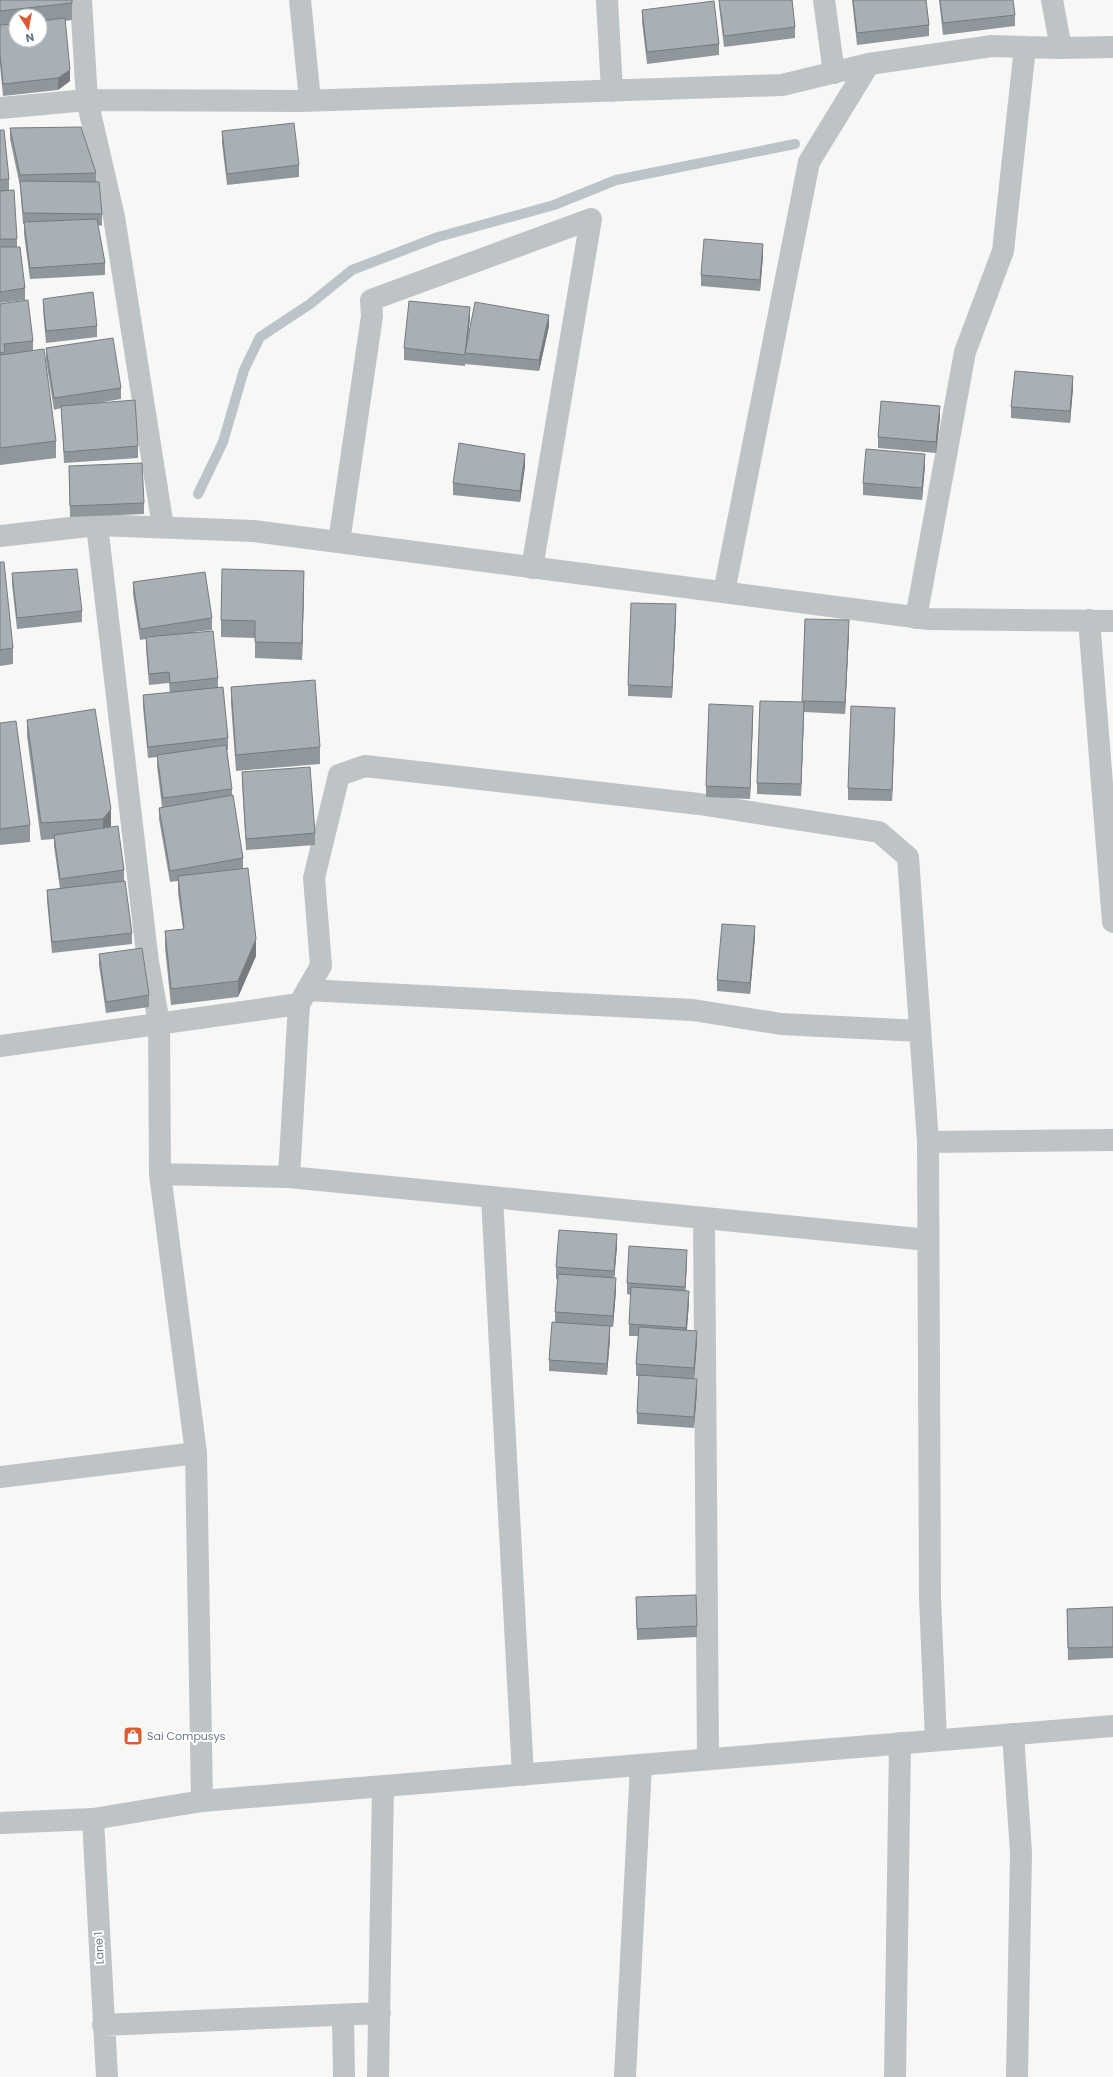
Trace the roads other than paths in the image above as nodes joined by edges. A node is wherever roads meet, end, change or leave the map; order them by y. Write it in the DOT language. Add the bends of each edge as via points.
graph roads {
  1 [pos="81,0"];
  2 [pos="300,0"];
  3 [pos="607,0"];
  4 [pos="824,0"];
  5 [pos="1052,0"];
  6 [pos="1024,47"];
  7 [pos="1113,47"];
  8 [pos="1061,48"];
  9 [pos="869,64"];
  10 [pos="834,72"];
  11 [pos="612,90"];
  12 [pos="87,100"];
  13 [pos="310,100"];
  14 [pos="0,108"];
  15 [pos="97,525"];
  16 [pos="163,527"];
  17 [pos="0,536"];
  18 [pos="339,542"];
  19 [pos="532,568"];
  20 [pos="724,592"];
  21 [pos="916,618"];
  22 [pos="1089,620"];
  23 [pos="1113,621"];
  24 [pos="1113,922"];
  25 [pos="303,997"];
  26 [pos="160,1023"];
  27 [pos="920,1032"];
  28 [pos="0,1046"];
  29 [pos="1113,1140"];
  30 [pos="928,1142"];
  31 [pos="160,1174"];
  32 [pos="289,1177"];
  33 [pos="492,1197"];
  34 [pos="704,1218"];
  35 [pos="928,1240"];
  36 [pos="196,1453"];
  37 [pos="0,1478"];
  38 [pos="1113,1726"];
  39 [pos="1013,1734"];
  40 [pos="936,1740"];
  41 [pos="900,1743"];
  42 [pos="708,1759"];
  43 [pos="641,1765"];
  44 [pos="523,1775"];
  45 [pos="383,1787"];
  46 [pos="202,1801"];
  47 [pos="92,1819"];
  48 [pos="0,1823"];
  49 [pos="380,2013"];
  50 [pos="343,2015"];
  51 [pos="103,2025"];
  52 [pos="107,2077"];
  53 [pos="344,2077"];
  54 [pos="378,2077"];
  55 [pos="625,2077"];
  56 [pos="895,2077"];
  57 [pos="1017,2077"];
  1 -- 12 [label="street"];
  2 -- 13 [label="street"];
  3 -- 11 [label="street"];
  4 -- 10 [label="street"];
  5 -- 8 [label="street"];
  6 -- 8 [label="street"];
  6 -- 9 [label="street" via="992,46"];
  6 -- 21 [label="street" via="1003,251 965,352"];
  7 -- 8 [label="street"];
  9 -- 10 [label="street"];
  9 -- 20 [label="street" via="809,162"];
  10 -- 11 [label="street" via="782,85"];
  11 -- 13 [label="street"];
  12 -- 13 [label="street"];
  12 -- 14 [label="street"];
  12 -- 16 [label="street" via="114,217"];
  15 -- 16 [label="street"];
  15 -- 17 [label="street"];
  15 -- 26 [label="street" via="148,962"];
  16 -- 18 [label="street" via="253,531"];
  18 -- 19 [label="street"];
  18 -- 19 [label="street" via="372,316 371,300 591,219"];
  19 -- 20 [label="street"];
  20 -- 21 [label="street"];
  21 -- 22 [label="street"];
  22 -- 23 [label="street"];
  22 -- 24 [label="street"];
  25 -- 26 [label="street"];
  25 -- 27 [label="street" via="693,1010 782,1024"];
  25 -- 27 [label="street" via="321,966 314,878 339,775 364,766 699,804 879,832 908,857"];
  25 -- 32 [label="street"];
  26 -- 28 [label="street"];
  26 -- 31 [label="street"];
  27 -- 30 [label="street"];
  29 -- 30 [label="street"];
  30 -- 35 [label="street"];
  31 -- 32 [label="street"];
  31 -- 36 [label="street"];
  32 -- 33 [label="street"];
  33 -- 34 [label="street"];
  33 -- 44 [label="street"];
  34 -- 35 [label="street"];
  34 -- 42 [label="street"];
  35 -- 40 [label="street" via="930,1597"];
  36 -- 37 [label="street"];
  36 -- 46 [label="street"];
  38 -- 39 [label="street"];
  39 -- 40 [label="street"];
  39 -- 57 [label="street" via="1021,1853"];
  40 -- 41 [label="street"];
  41 -- 42 [label="street"];
  41 -- 56 [label="street"];
  42 -- 43 [label="street"];
  43 -- 44 [label="street"];
  43 -- 55 [label="street"];
  44 -- 45 [label="street"];
  45 -- 46 [label="street"];
  45 -- 49 [label="street"];
  46 -- 47 [label="street"];
  47 -- 48 [label="street"];
  47 -- 51 [label="street, Lane 1"];
  49 -- 50 [label="street"];
  49 -- 54 [label="street"];
  50 -- 51 [label="street"];
  50 -- 53 [label="street"];
  51 -- 52 [label="street, Lane 1"];
}
